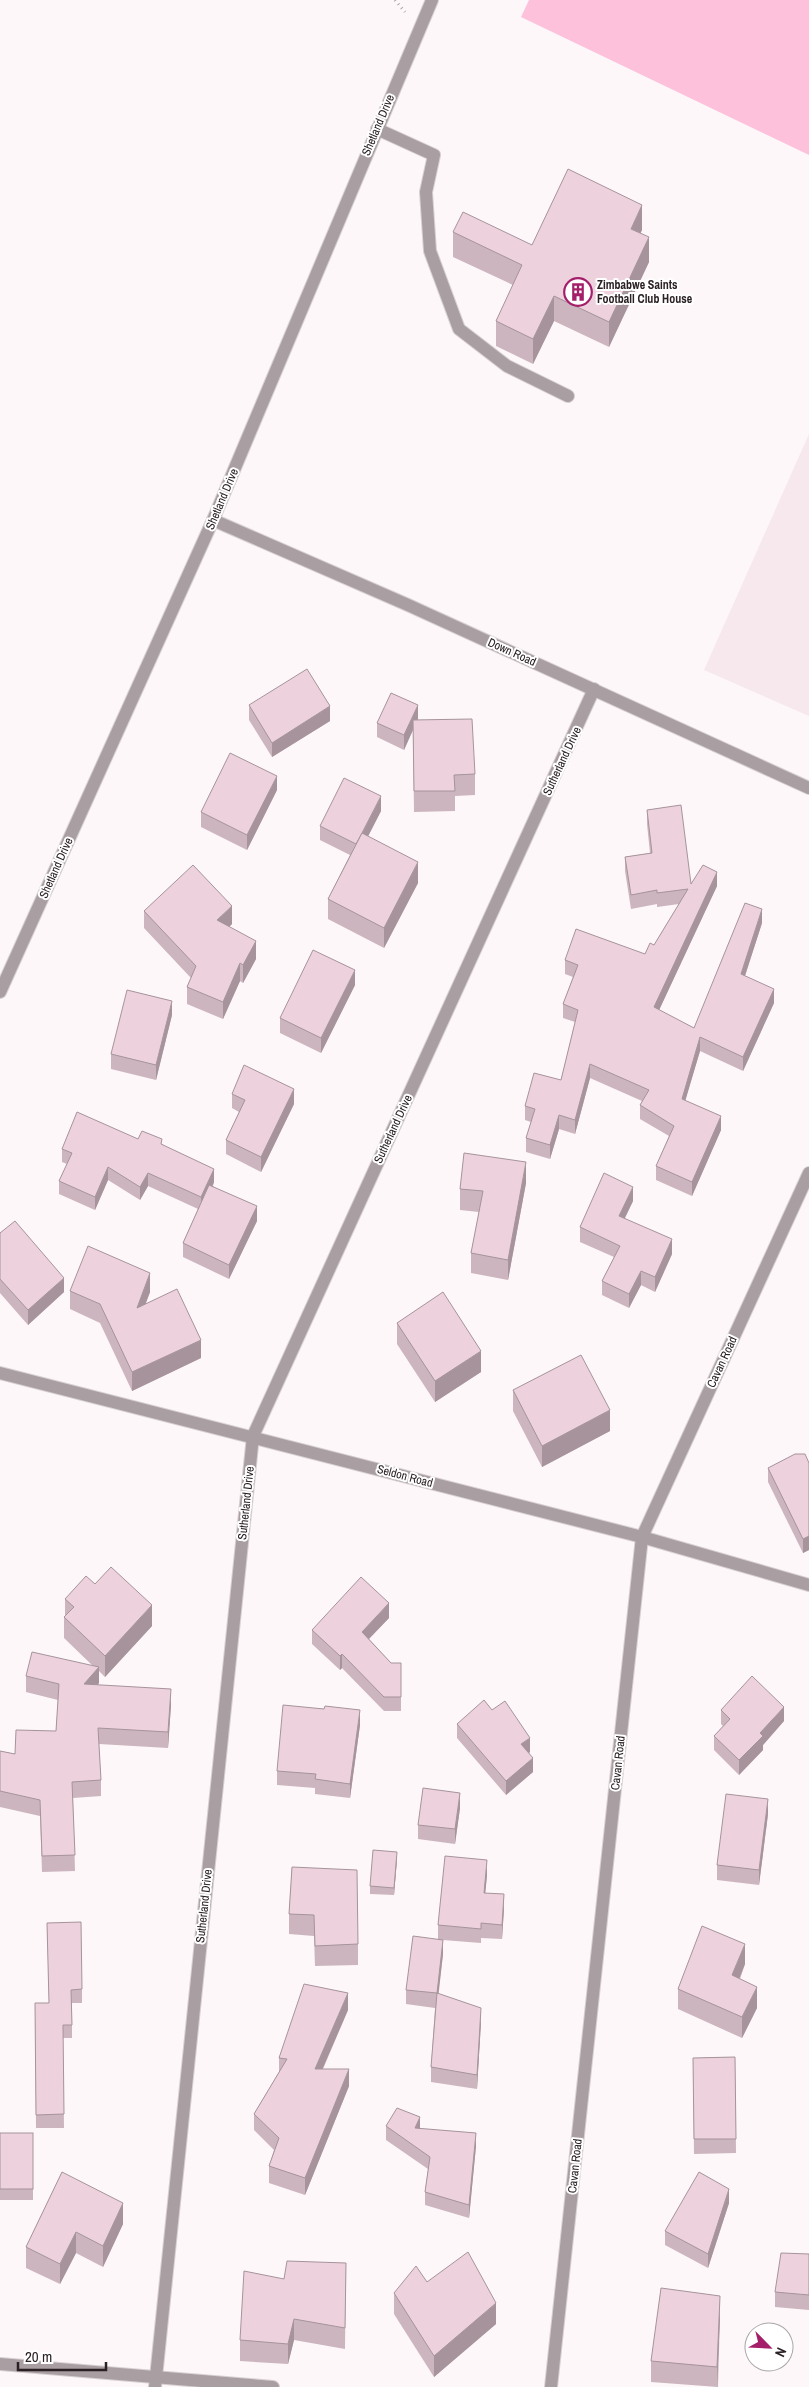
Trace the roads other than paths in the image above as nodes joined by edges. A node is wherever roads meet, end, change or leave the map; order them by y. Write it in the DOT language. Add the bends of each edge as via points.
graph roads {
  1 [pos="432,0"];
  2 [pos="377,129"];
  3 [pos="568,396"];
  4 [pos="213,520"];
  5 [pos="594,690"];
  6 [pos="809,788"];
  7 [pos="0,992"];
  8 [pos="809,1173"];
  9 [pos="0,1373"];
  10 [pos="253,1436"];
  11 [pos="642,1537"];
  12 [pos="809,1585"];
  13 [pos="0,2364"];
  14 [pos="155,2381"];
  15 [pos="272,2387"];
  16 [pos="551,2387"];
  1 -- 2 [label="street, Shetland Drive"];
  2 -- 3 [label="street" via="434,155 426,192 430,251 459,329 507,366"];
  2 -- 4 [label="street, Shetland Drive"];
  4 -- 5 [label="street, Down Road"];
  4 -- 7 [label="street, Shetland Drive"];
  5 -- 6 [label="street, Down Road"];
  5 -- 10 [label="street, Sutherland Drive"];
  8 -- 11 [label="street, Cavan Road"];
  9 -- 10 [label="street, Seldon Road"];
  10 -- 11 [label="street, Seldon Road"];
  10 -- 14 [label="street, Sutherland Drive"];
  11 -- 12 [label="street, Seldon Road"];
  11 -- 16 [label="street, Cavan Road"];
  13 -- 14 [label="street"];
  14 -- 15 [label="street"];
}
